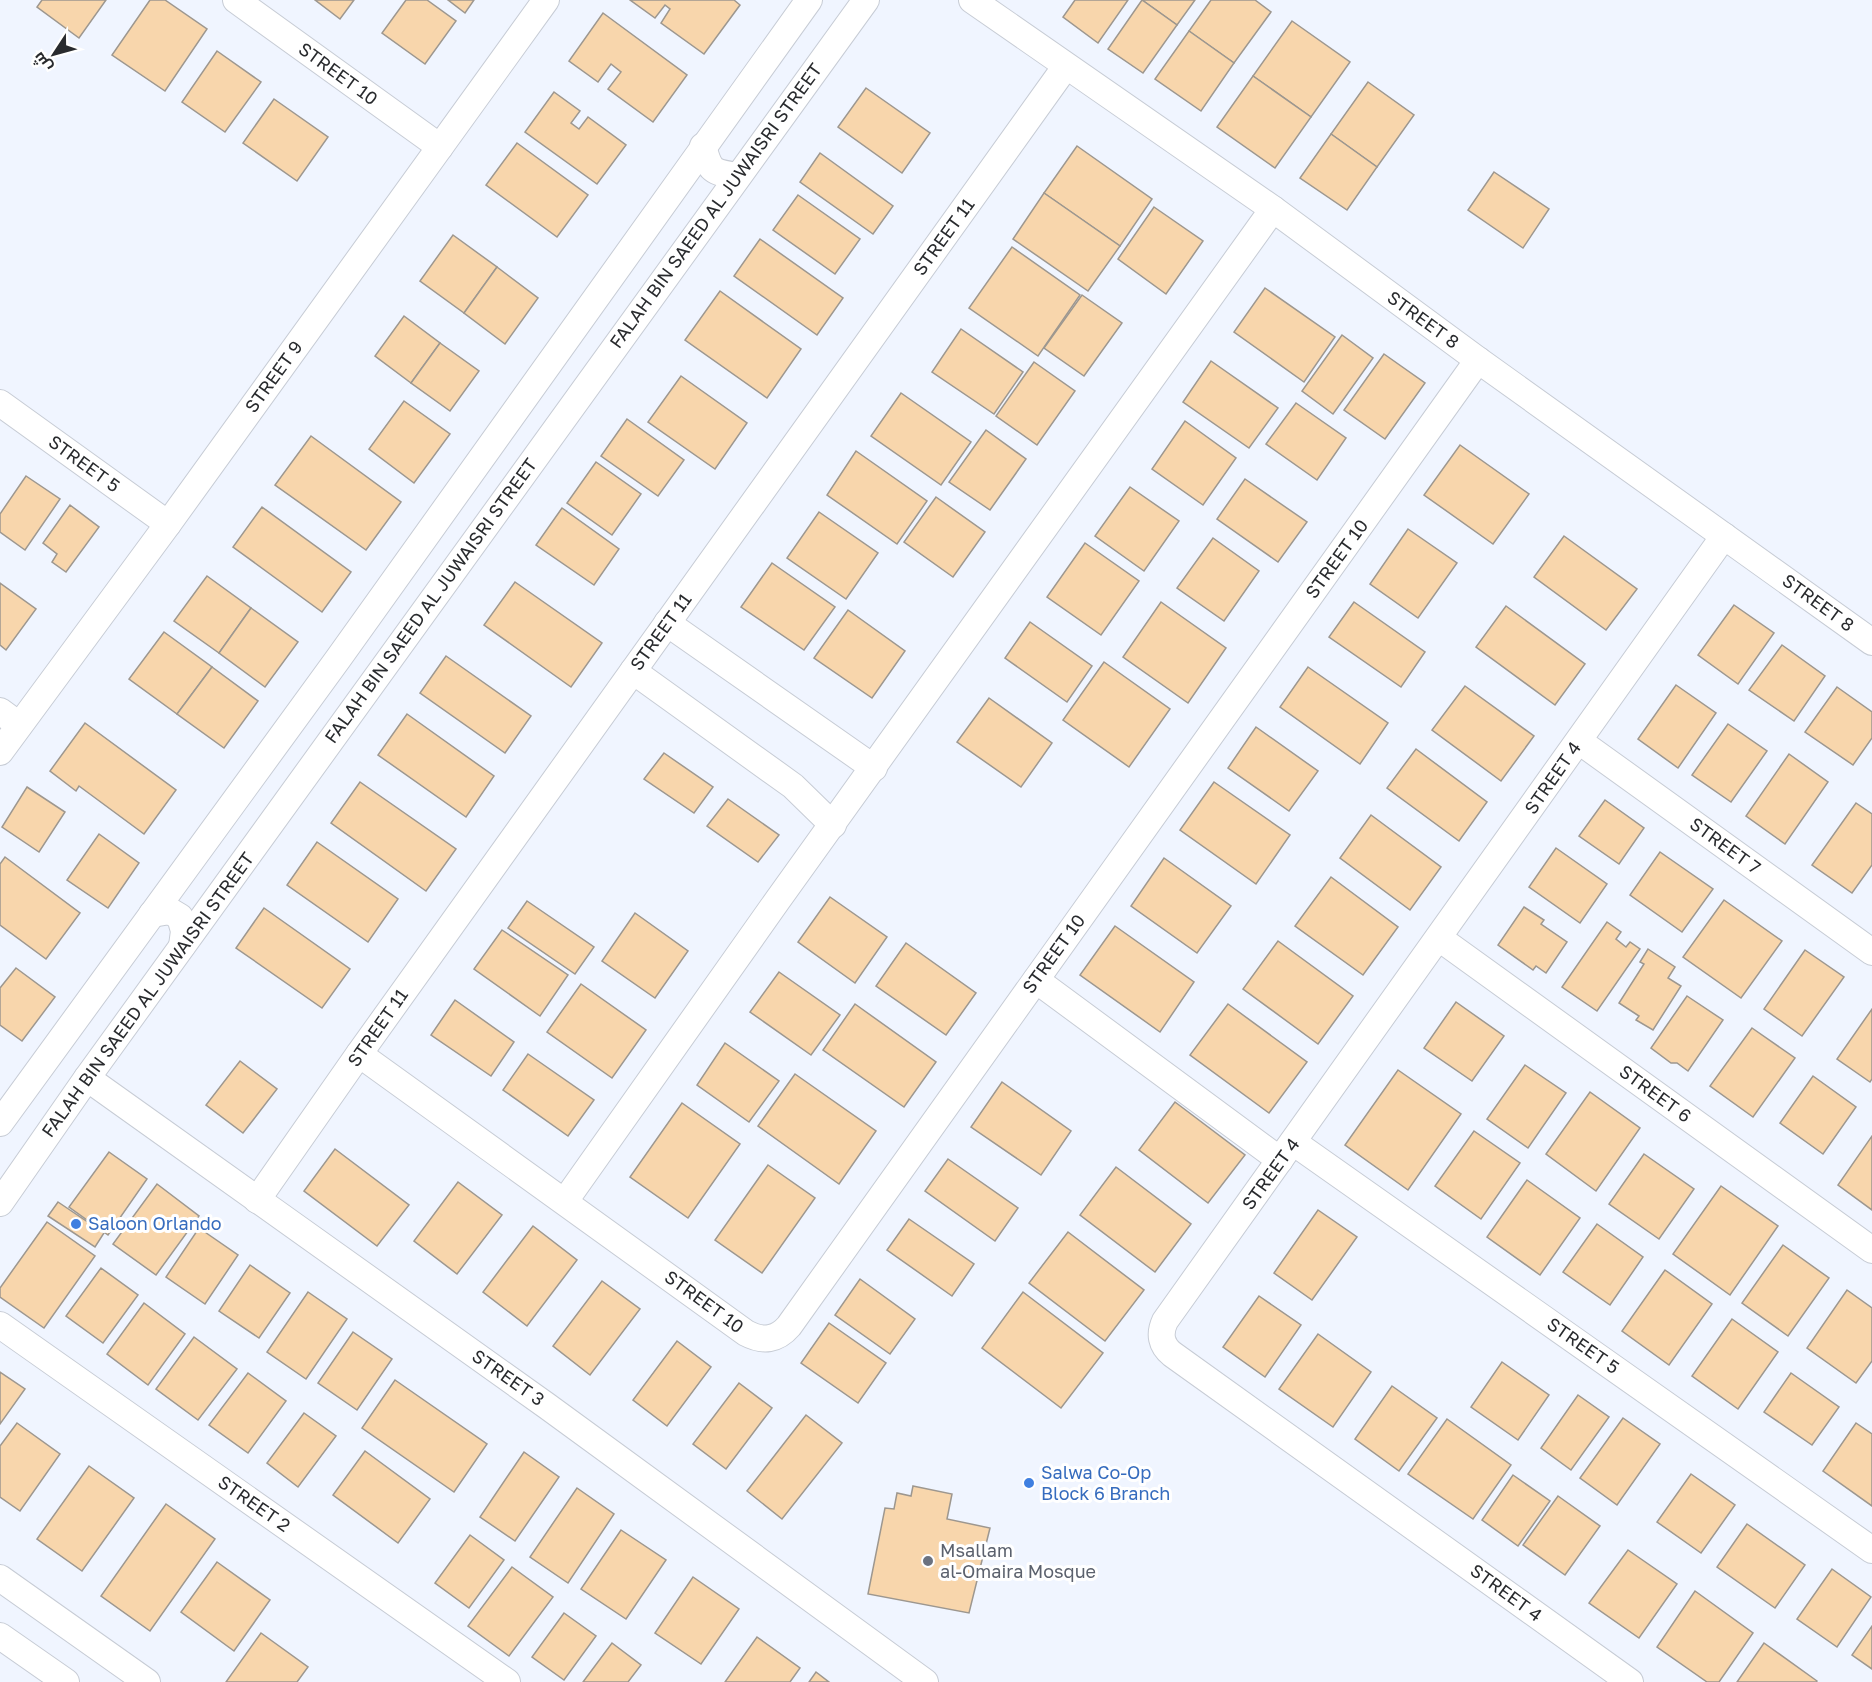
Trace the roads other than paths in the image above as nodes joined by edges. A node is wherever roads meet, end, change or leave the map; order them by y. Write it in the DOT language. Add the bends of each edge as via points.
graph roads {
  1 [pos="236,0"];
  2 [pos="546,0"];
  3 [pos="809,0"];
  4 [pos="866,0"];
  5 [pos="972,0"];
  6 [pos="1066,66"];
  7 [pos="703,146"];
  8 [pos="440,147"];
  9 [pos="738,176"];
  10 [pos="1273,209"];
  11 [pos="1478,360"];
  12 [pos="0,403"];
  13 [pos="168,524"];
  14 [pos="1724,536"];
  15 [pos="667,623"];
  16 [pos="1872,642"];
  17 [pos="633,671"];
  18 [pos="10,718"];
  19 [pos="1579,741"];
  20 [pos="0,752"];
  21 [pos="874,768"];
  22 [pos="832,825"];
  23 [pos="152,914"];
  24 [pos="1439,938"];
  25 [pos="182,946"];
  26 [pos="1872,952"];
  27 [pos="1036,980"];
  28 [pos="359,1054"];
  29 [pos="87,1078"];
  30 [pos="0,1123"];
  31 [pos="1287,1151"];
  32 [pos="257,1200"];
  33 [pos="565,1201"];
  34 [pos="0,1203"];
  35 [pos="1872,1250"];
  36 [pos="0,1325"];
  37 [pos="1872,1550"];
  38 [pos="0,1578"];
  39 [pos="0,1635"];
  40 [pos="66,1682"];
  41 [pos="147,1682"];
  42 [pos="507,1682"];
  43 [pos="925,1682"];
  44 [pos="1630,1682"];
  1 -- 8 [label="street, STREET 10"];
  2 -- 8 [label="street, STREET 9"];
  3 -- 7 [label="street"];
  4 -- 9 [label="street, FALAH BIN SAEED AL JUWAISRI STREET"];
  5 -- 6 [label="street, STREET 8"];
  6 -- 10 [label="street, STREET 8"];
  6 -- 15 [label="street, STREET 11"];
  7 -- 9 [label="street" via="708,164 717,173"];
  7 -- 23 [label="street"];
  8 -- 13 [label="street, STREET 9"];
  9 -- 25 [label="street, FALAH BIN SAEED AL JUWAISRI STREET"];
  10 -- 11 [label="street, STREET 8"];
  10 -- 21 [label="street"];
  11 -- 14 [label="street, STREET 8"];
  11 -- 27 [label="street, STREET 10"];
  12 -- 13 [label="street, STREET 5"];
  13 -- 18 [label="street, STREET 9"];
  14 -- 16 [label="street, STREET 8"];
  14 -- 19 [label="street, STREET 4"];
  15 -- 17 [label="street, STREET 11"];
  15 -- 21 [label="street"];
  17 -- 22 [label="street" via="793,786"];
  17 -- 28 [label="street, STREET 11"];
  18 -- 20 [label="street, STREET 9"];
  19 -- 24 [label="street, STREET 4"];
  19 -- 26 [label="street, STREET 7"];
  21 -- 22 [label="street"];
  22 -- 33 [label="street"];
  23 -- 25 [label="street" via="170,911 180,917 184,931"];
  23 -- 30 [label="street"];
  24 -- 31 [label="street, STREET 4"];
  24 -- 35 [label="street, STREET 6"];
  25 -- 29 [label="street, FALAH BIN SAEED AL JUWAISRI STREET"];
  27 -- 31 [label="street, STREET 5"];
  27 -- 33 [label="street, STREET 10" via="789,1326 776,1337 760,1339 746,1333"];
  28 -- 32 [label="street, STREET 11"];
  28 -- 33 [label="street, STREET 10"];
  29 -- 32 [label="street, STREET 3"];
  29 -- 34 [label="street, FALAH BIN SAEED AL JUWAISRI STREET"];
  31 -- 37 [label="street, STREET 5"];
  31 -- 44 [label="street, STREET 4" via="1165,1321 1161,1333 1164,1346"];
  32 -- 43 [label="street, STREET 3"];
  36 -- 42 [label="street, STREET 2"];
  38 -- 41 [label="street"];
  39 -- 40 [label="street"];
}
